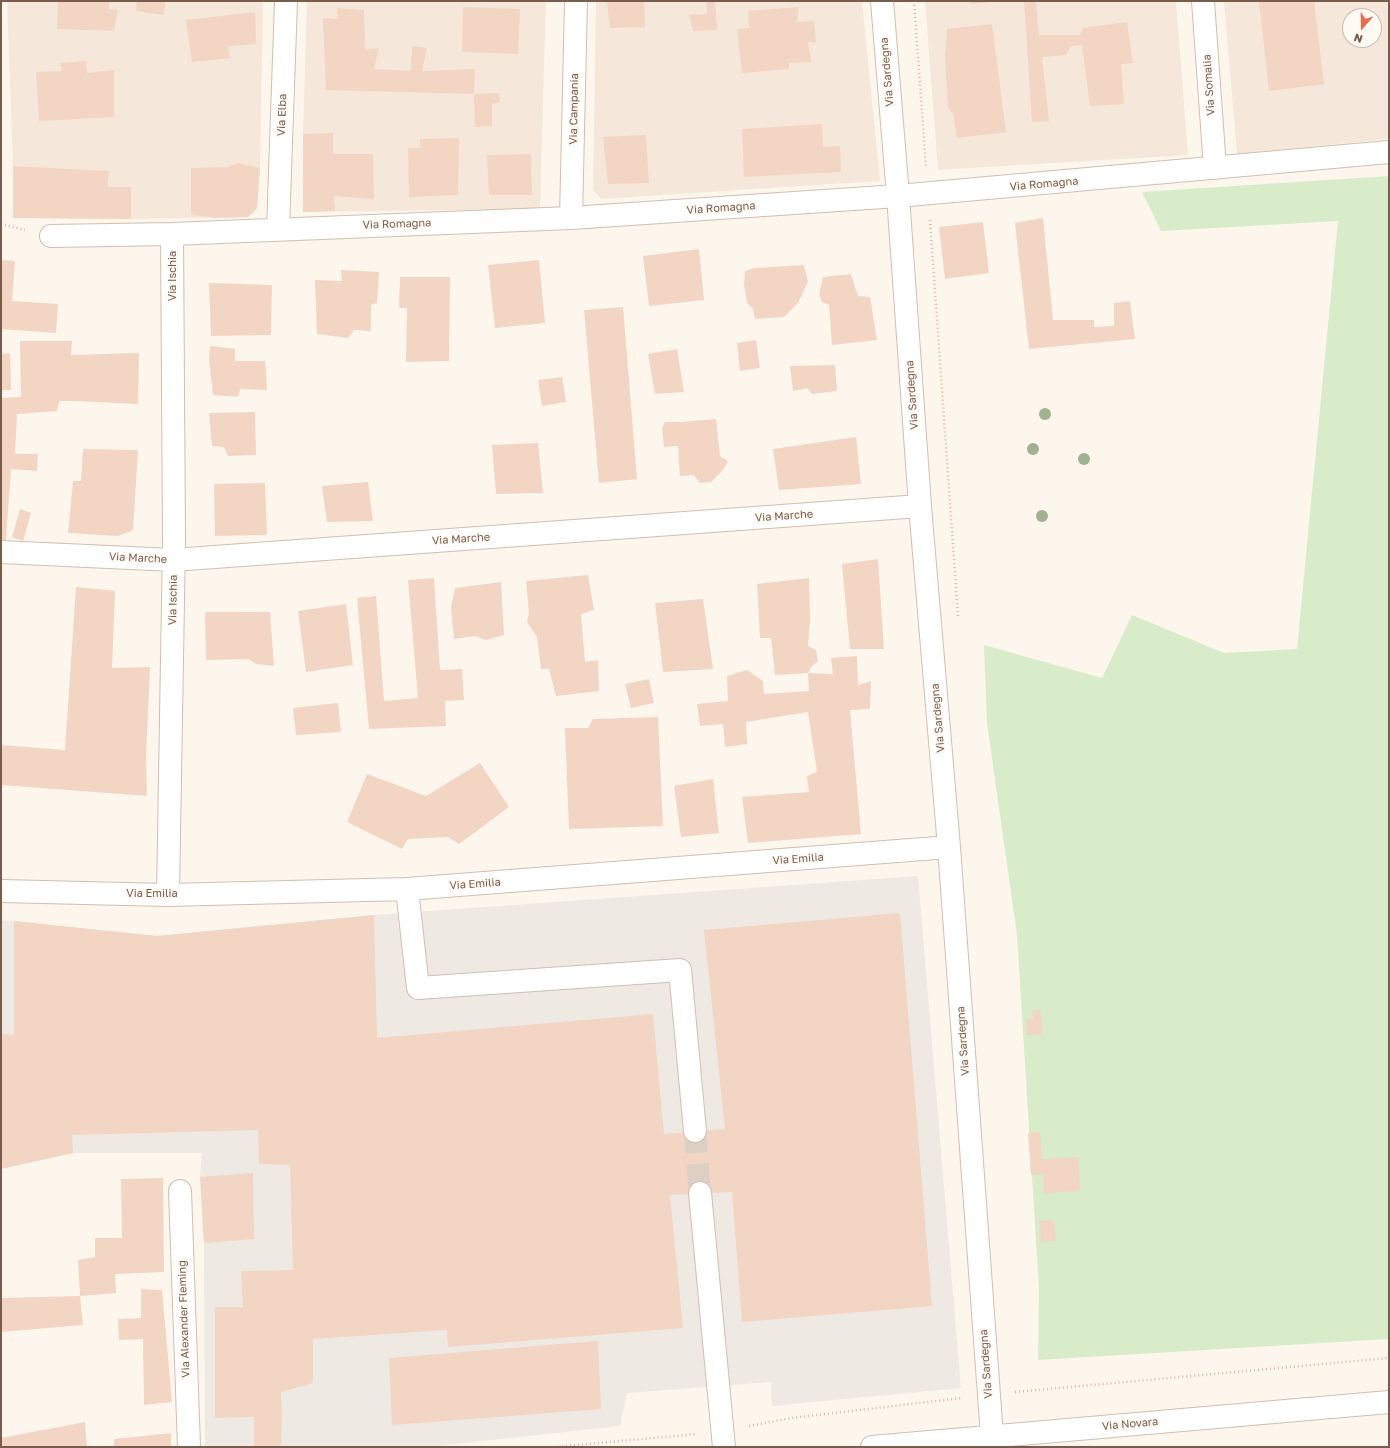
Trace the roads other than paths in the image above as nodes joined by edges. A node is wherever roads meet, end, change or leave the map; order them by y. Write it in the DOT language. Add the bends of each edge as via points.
graph roads {
  1 [pos="286,1"];
  2 [pos="576,1"];
  3 [pos="882,1"];
  4 [pos="1203,1"];
  5 [pos="1389,152"];
  6 [pos="1215,168"];
  7 [pos="898,196"];
  8 [pos="571,218"];
  9 [pos="278,229"];
  10 [pos="172,234"];
  11 [pos="51,236"];
  12 [pos="920,506"];
  13 [pos="1,552"];
  14 [pos="173,560"];
  15 [pos="949,847"];
  16 [pos="407,890"];
  17 [pos="1,891"];
  18 [pos="168,894"];
  19 [pos="695,1131"];
  20 [pos="180,1191"];
  21 [pos="700,1193"];
  22 [pos="1389,1402"];
  23 [pos="992,1436"];
  24 [pos="189,1447"];
  25 [pos="724,1447"];
  26 [pos="872,1447"];
  1 -- 9 [label="street, Via Elba"];
  2 -- 8 [label="street, Via Campania"];
  3 -- 7 [label="street, Via Sardegna"];
  4 -- 6 [label="street, Via Somalia"];
  5 -- 6 [label="street, Via Romagna"];
  6 -- 7 [label="street, Via Romagna"];
  7 -- 8 [label="street, Via Romagna"];
  7 -- 12 [label="street, Via Sardegna"];
  8 -- 9 [label="street, Via Romagna"];
  9 -- 10 [label="street, Via Romagna"];
  10 -- 11 [label="street, Via Romagna"];
  10 -- 14 [label="street, Via Ischia"];
  12 -- 14 [label="street, Via Marche"];
  12 -- 15 [label="street, Via Sardegna"];
  13 -- 14 [label="street, Via Marche"];
  14 -- 18 [label="street, Via Ischia"];
  15 -- 16 [label="street, Via Emilia"];
  15 -- 23 [label="street, Via Sardegna"];
  16 -- 18 [label="street, Via Emilia"];
  16 -- 19 [label="street" via="418,988 680,970"];
  17 -- 18 [label="street, Via Emilia"];
  20 -- 24 [label="street, Via Alexander Fleming"];
  21 -- 25 [label="street"];
  22 -- 23 [label="street, Via Novara"];
  23 -- 26 [label="street, Via Novara"];
}
